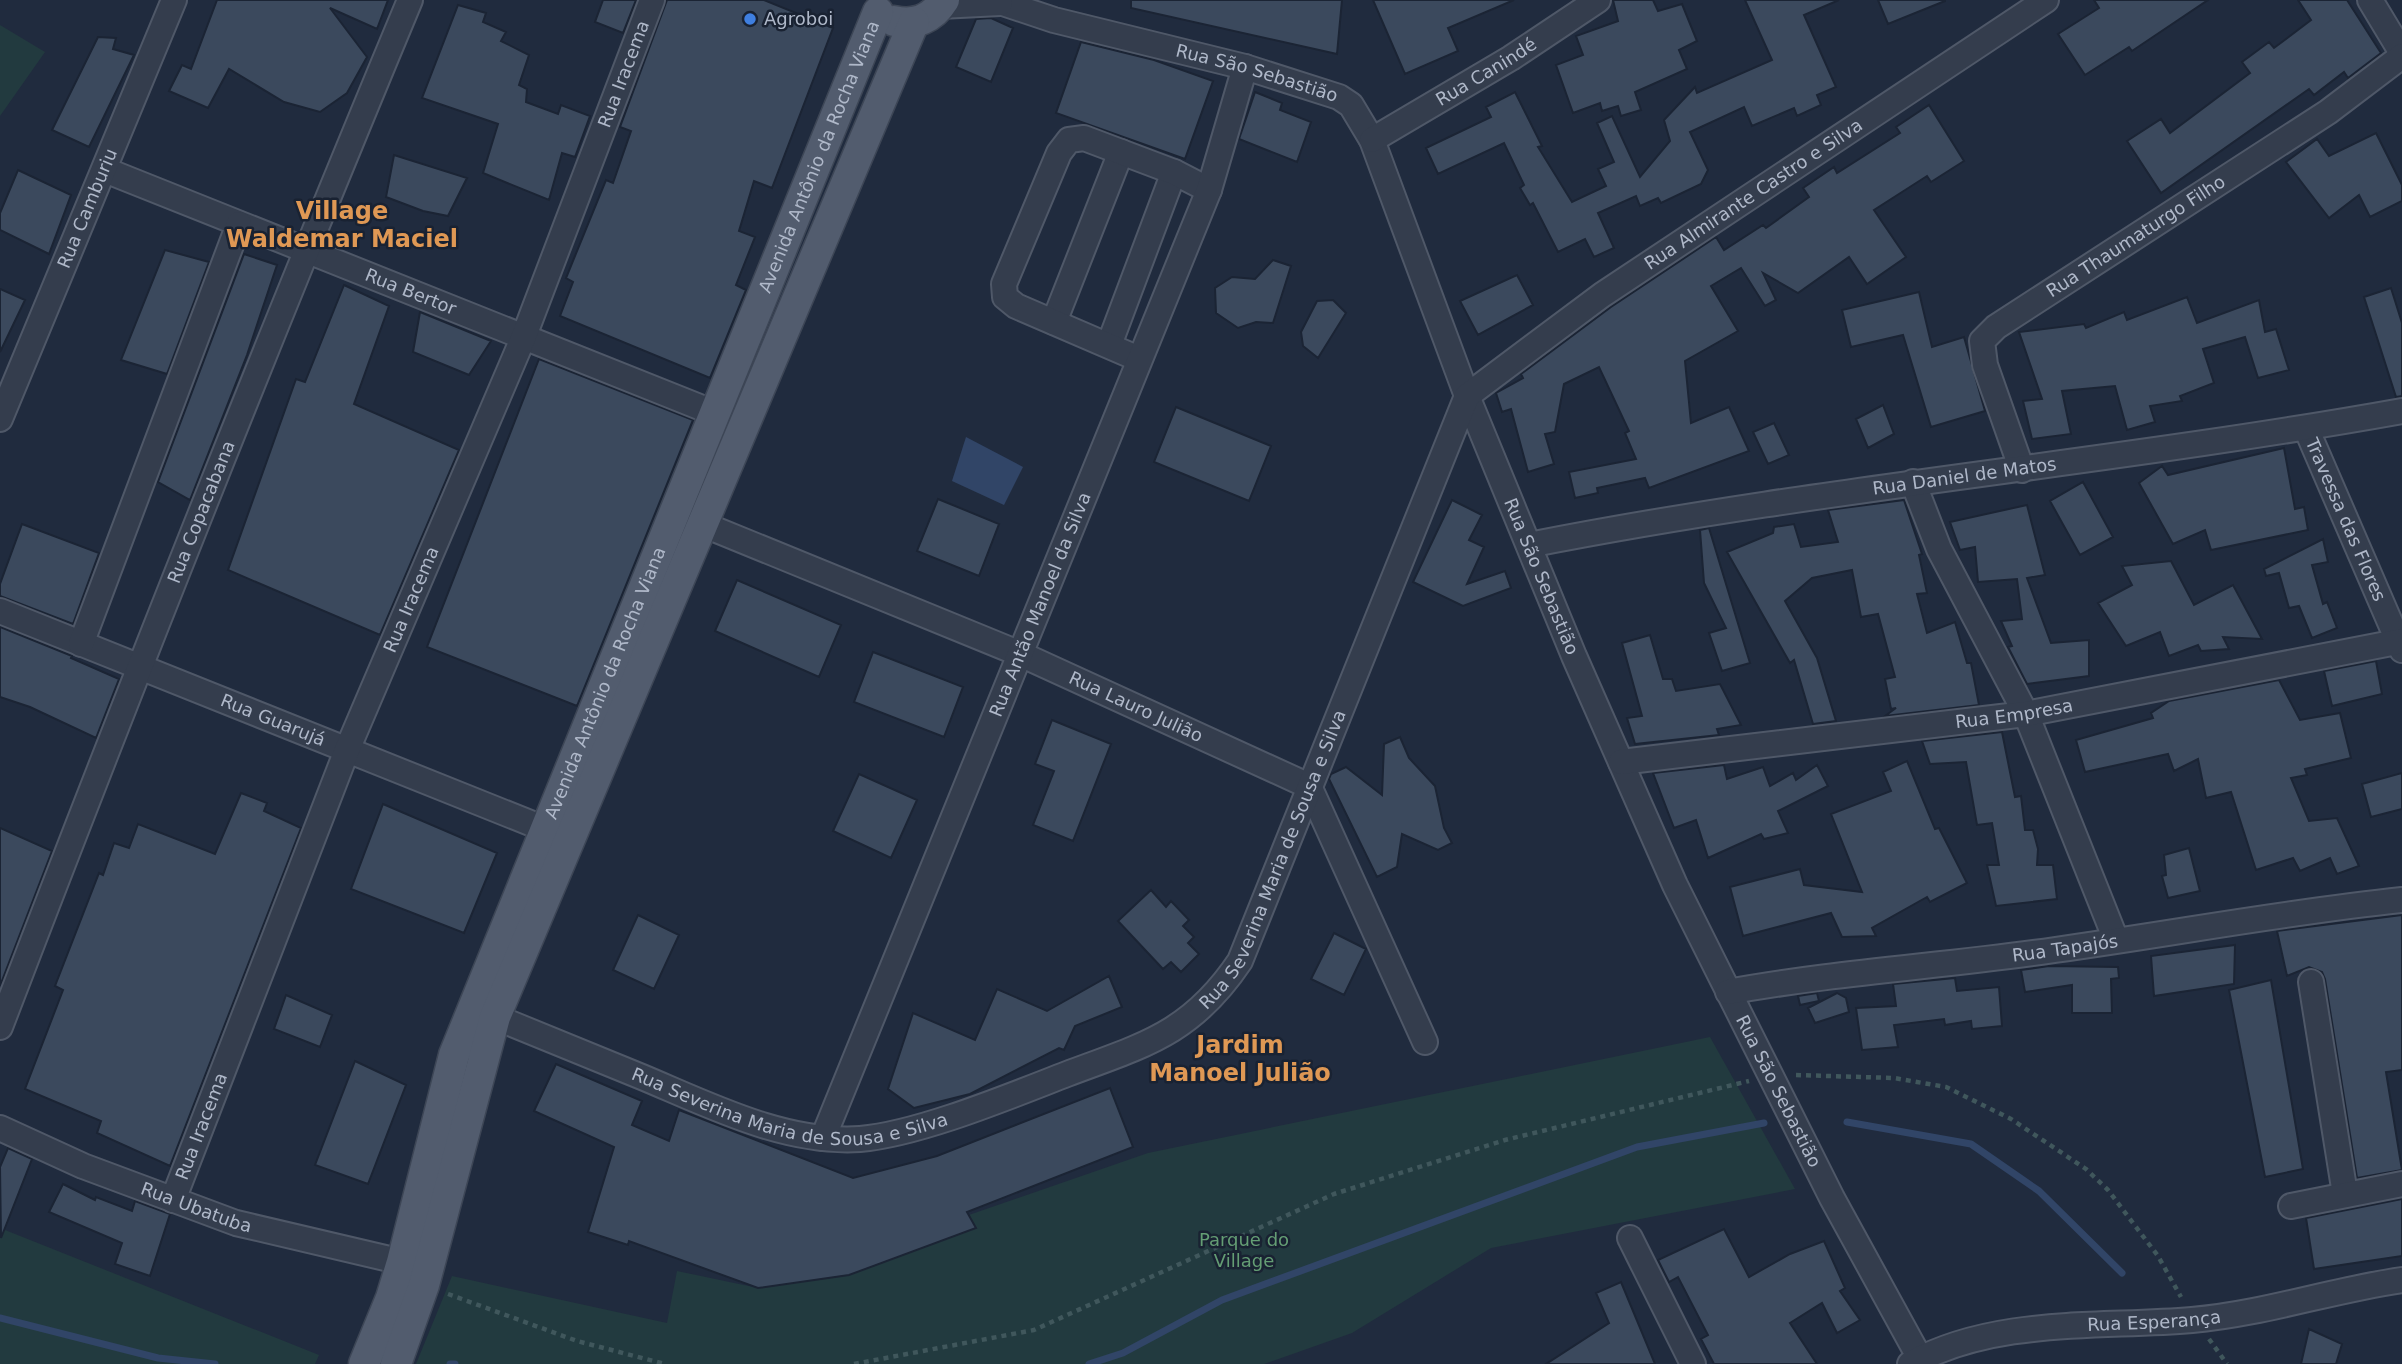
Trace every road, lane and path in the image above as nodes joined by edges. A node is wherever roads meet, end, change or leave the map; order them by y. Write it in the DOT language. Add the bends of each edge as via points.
graph roads {
  1 [pos="174,0"];
  2 [pos="410,0"];
  3 [pos="652,0"];
  4 [pos="1598,0"];
  5 [pos="2046,0"];
  6 [pos="2370,0"];
  7 [pos="997,2"];
  8 [pos="942,3"];
  9 [pos="875,6"];
  10 [pos="914,22"];
  11 [pos="2402,54"];
  12 [pos="1245,67"];
  13 [pos="1373,139"];
  14 [pos="1121,152"];
  15 [pos="105,170"];
  16 [pos="1174,172"];
  17 [pos="1209,190"];
  18 [pos="239,224"];
  19 [pos="305,251"];
  20 [pos="1054,322"];
  21 [pos="524,336"];
  22 [pos="1109,345"];
  23 [pos="1139,359"];
  24 [pos="1467,396"];
  25 [pos="2402,411"];
  26 [pos="717,414"];
  27 [pos="0,419"];
  28 [pos="2306,428"];
  29 [pos="2022,470"];
  30 [pos="1913,482"];
  31 [pos="702,524"];
  32 [pos="1529,545"];
  33 [pos="0,611"];
  34 [pos="81,644"];
  35 [pos="2401,644"];
  36 [pos="1018,653"];
  37 [pos="139,667"];
  38 [pos="2026,714"];
  39 [pos="346,750"];
  40 [pos="1621,762"];
  41 [pos="1309,786"];
  42 [pos="545,829"];
  43 [pos="2402,900"];
  44 [pos="2116,940"];
  45 [pos="2311,982"];
  46 [pos="1728,992"];
  47 [pos="495,1017"];
  48 [pos="0,1027"];
  49 [pos="1425,1042"];
  50 [pos="1773,1076"];
  51 [pos="0,1128"];
  52 [pos="823,1138"];
  53 [pos="2402,1184"];
  54 [pos="2345,1194"];
  55 [pos="173,1200"];
  56 [pos="2291,1206"];
  57 [pos="1630,1238"];
  58 [pos="402,1262"];
  59 [pos="2402,1280"];
  60 [pos="410,1297"];
  61 [pos="2194,1320"];
  62 [pos="1917,1362"];
  63 [pos="364,1364"];
  64 [pos="396,1364"];
  65 [pos="665,1364"];
  66 [pos="854,1364"];
  67 [pos="1693,1364"];
  1 -- 15 [label="street, Rua Camburiu"];
  2 -- 19 [label="street, Rua Copacabana"];
  3 -- 21 [label="street, Rua Iracema"];
  4 -- 13 [label="street, Rua Canindé" via="1511,58"];
  5 -- 24 [label="street, Rua Almirante Castro e Silva" via="1602,295"];
  6 -- 11 [label="street"];
  7 -- 8 [label="street, Rua São Sebastião"];
  7 -- 12 [label="street, Rua São Sebastião"];
  8 -- 10 [label="main road" via="927,18"];
  9 -- 10 [label="main road" via="897,22"];
  9 -- 26 [label="main road, Avenida Antônio da Rocha Viana"];
  10 -- 31 [label="main road, Avenida Antônio da Rocha Viana"];
  11 -- 29 [label="street, Rua Thaumaturgo Filho" via="2328,112 1996,327 1982,341 1985,365"];
  12 -- 13 [label="street, Rua São Sebastião" via="1339,97 1351,105"];
  12 -- 17 [label="street, Rua Antão Manoel da Silva"];
  13 -- 24 [label="street, Rua São Sebastião"];
  14 -- 16 [label="street"];
  14 -- 20 [label="street"];
  14 -- 20 [label="street" via="1084,138 1064,143 1004,284 1008,301"];
  15 -- 18 [label="street, Rua Bertor"];
  15 -- 27 [label="street, Rua Camburiu"];
  16 -- 17 [label="street"];
  16 -- 22 [label="street"];
  17 -- 23 [label="street, Rua Antão Manoel da Silva"];
  18 -- 19 [label="street, Rua Bertor"];
  18 -- 34 [label="street"];
  19 -- 21 [label="street, Rua Bertor"];
  19 -- 37 [label="street, Rua Copacabana"];
  20 -- 22 [label="street"];
  21 -- 26 [label="street, Rua Bertor"];
  21 -- 39 [label="street, Rua Iracema"];
  22 -- 23 [label="street"];
  23 -- 36 [label="street, Rua Antão Manoel da Silva"];
  24 -- 32 [label="street, Rua São Sebastião"];
  24 -- 41 [label="street, Rua Severina Maria de Sousa e Silva"];
  25 -- 28 [label="street, Rua Daniel de Matos"];
  26 -- 42 [label="main road, Avenida Antônio da Rocha Viana"];
  28 -- 29 [label="street, Rua Daniel de Matos"];
  28 -- 35 [label="street, Travessa das Flores"];
  29 -- 30 [label="street, Rua Daniel de Matos"];
  30 -- 32 [label="street, Rua Daniel de Matos"];
  30 -- 38 [label="street" via="1939,549"];
  31 -- 36 [label="street, Rua Lauro Julião"];
  31 -- 47 [label="main road, Avenida Antônio da Rocha Viana"];
  32 -- 40 [label="street, Rua São Sebastião"];
  33 -- 34 [label="street, Rua Guarujá"];
  34 -- 37 [label="street, Rua Guarujá"];
  35 -- 38 [label="street, Rua Empresa"];
  36 -- 41 [label="street, Rua Lauro Julião"];
  36 -- 52 [label="street, Rua Antão Manoel da Silva"];
  37 -- 39 [label="street, Rua Guarujá"];
  37 -- 48 [label="street, Rua Copacabana"];
  38 -- 40 [label="street, Rua Empresa"];
  38 -- 44 [label="street"];
  39 -- 42 [label="street, Rua Guarujá"];
  39 -- 55 [label="street, Rua Iracema"];
  40 -- 46 [label="street, Rua São Sebastião"];
  41 -- 49 [label="street"];
  41 -- 52 [label="street, Rua Severina Maria de Sousa e Silva" via="1240,961 1213,997 1183,1024 1133,1049 933,1121 877,1136"];
  42 -- 58 [label="main road, Avenida Antônio da Rocha Viana" via="454,1055"];
  43 -- 44 [label="street, Rua Tapajós"];
  44 -- 46 [label="street, Rua Tapajós"];
  45 -- 54 [label="street"];
  46 -- 50 [label="street, Rua São Sebastião"];
  47 -- 52 [label="street, Rua Severina Maria de Sousa e Silva" via="716,1108"];
  47 -- 60 [label="main road, Avenida Antônio da Rocha Viana"];
  50 -- 61 [label="path" via="1895,1078 1946,1087 2011,1119 2086,1169 2108,1190 2158,1256"];
  50 -- 62 [label="street, Rua São Sebastião"];
  50 -- 66 [label="path" via="1505,1140 1334,1194 1034,1330"];
  51 -- 55 [label="street, Rua Ubatuba"];
  53 -- 54 [label="street"];
  54 -- 56 [label="street"];
  55 -- 58 [label="street, Rua Ubatuba" via="236,1223"];
  57 -- 67 [label="street"];
  58 -- 60 [label="main road, Avenida Antônio da Rocha Viana"];
  59 -- 61 [label="street, Rua Esperança"];
  60 -- 63 [label="main road, Avenida Antônio da Rocha Viana"];
  60 -- 64 [label="main road, Avenida Antônio da Rocha Viana"];
  60 -- 65 [label="path"];
  61 -- 62 [label="street, Rua Esperança" via="2065,1325 1963,1342"];
}
